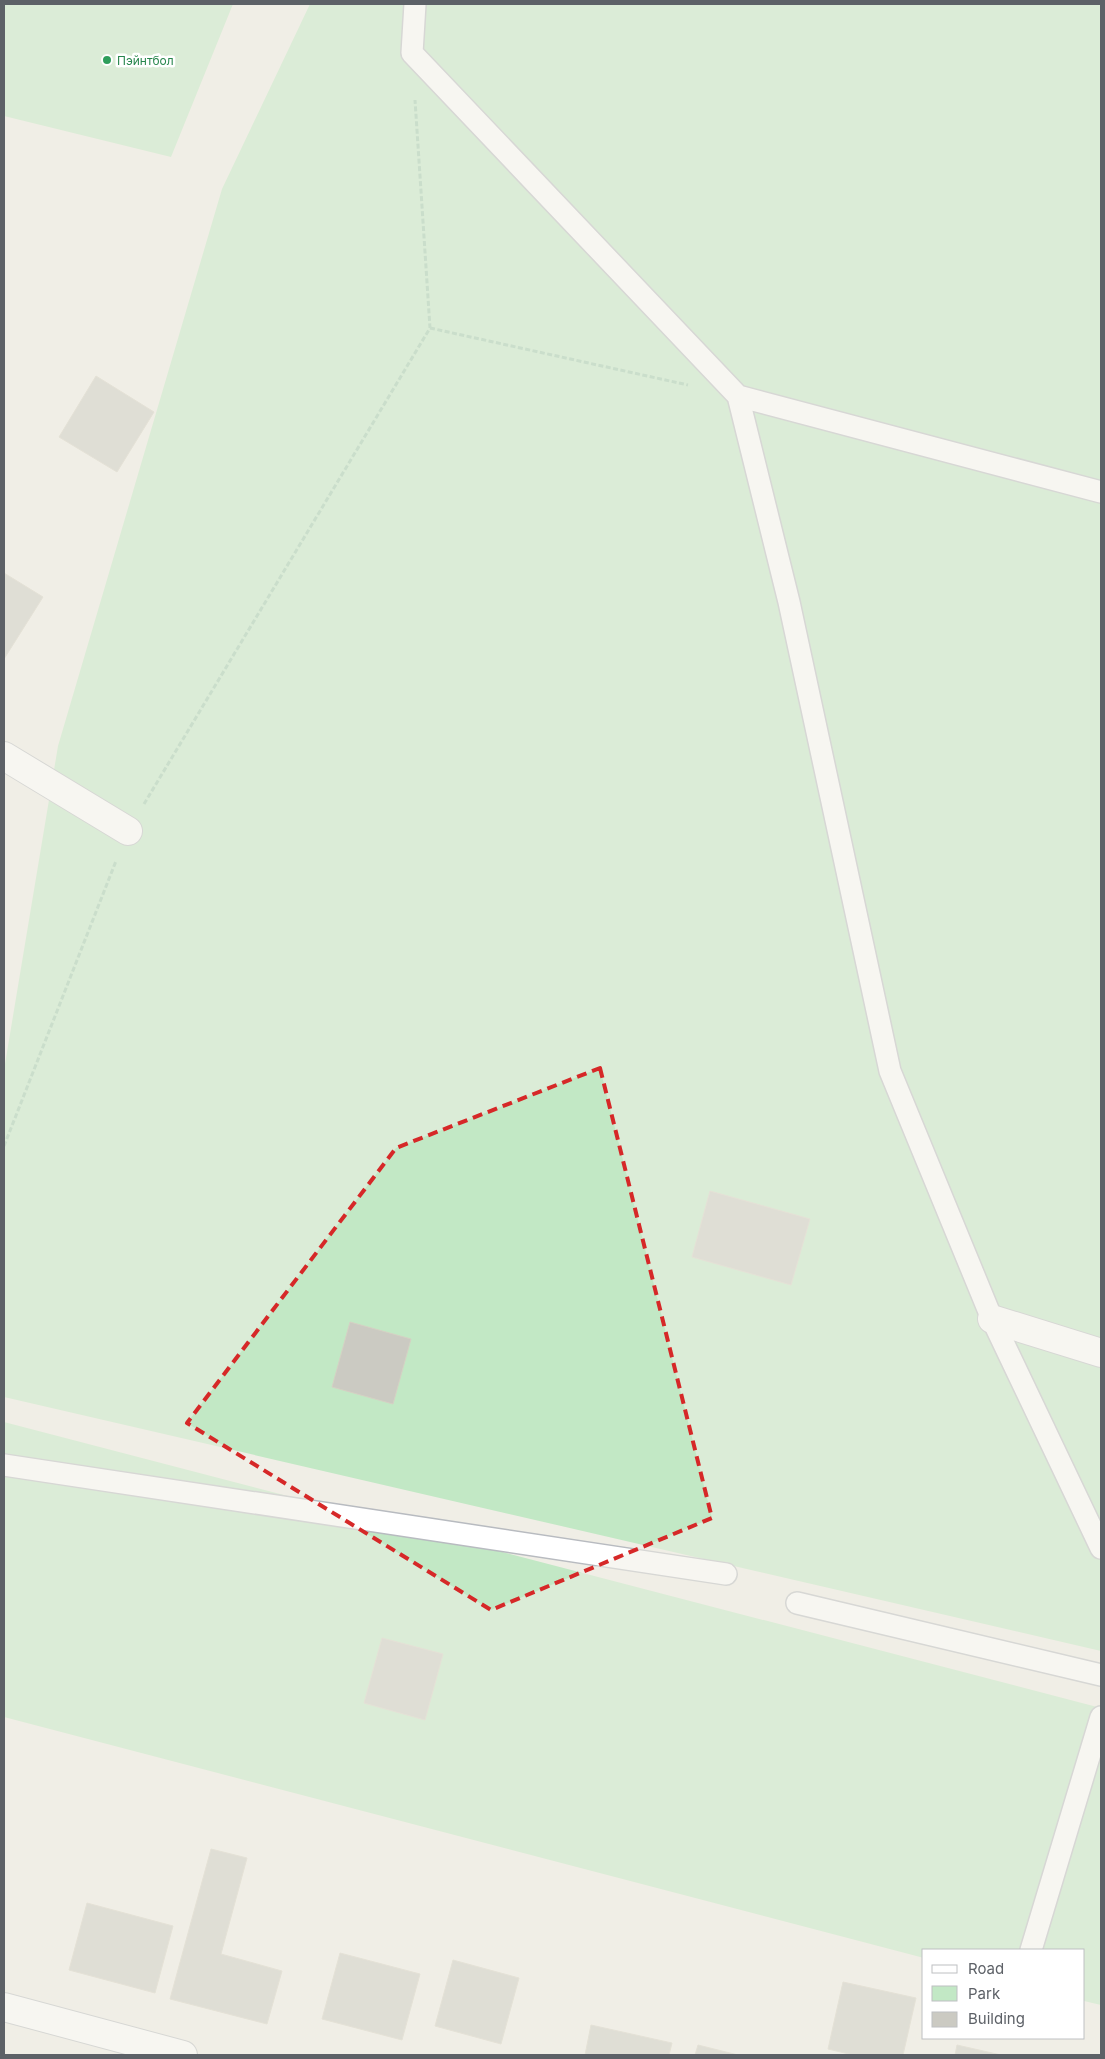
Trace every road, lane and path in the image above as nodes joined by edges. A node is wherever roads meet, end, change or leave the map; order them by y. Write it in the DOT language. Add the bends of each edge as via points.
graph roads {
  1 [pos="415,4"];
  2 [pos="412,53"];
  3 [pos="430,328"];
  4 [pos="690,386"];
  5 [pos="738,396"];
  6 [pos="1101,492"];
  7 [pos="4,756"];
  8 [pos="128,831"];
  9 [pos="4,1146"];
  10 [pos="992,1320"];
  11 [pos="1101,1353"];
  12 [pos="4,1465"];
  13 [pos="1101,1548"];
  14 [pos="726,1574"];
  15 [pos="796,1603"];
  16 [pos="1101,1675"];
  17 [pos="1101,1717"];
  18 [pos="1031,1949"];
  19 [pos="4,2007"];
  20 [pos="183,2055"];
  1 -- 2 [label="lane"];
  2 -- 3 [label="path"];
  2 -- 5 [label="lane"];
  3 -- 4 [label="path"];
  3 -- 8 [label="path"];
  5 -- 6 [label="lane"];
  5 -- 10 [label="lane" via="789,602 890,1071"];
  7 -- 8 [label="street"];
  8 -- 9 [label="path"];
  10 -- 11 [label="street"];
  10 -- 13 [label="lane"];
  12 -- 14 [label="lane"];
  15 -- 16 [label="lane"];
  17 -- 18 [label="lane"];
  19 -- 20 [label="street"];
}
